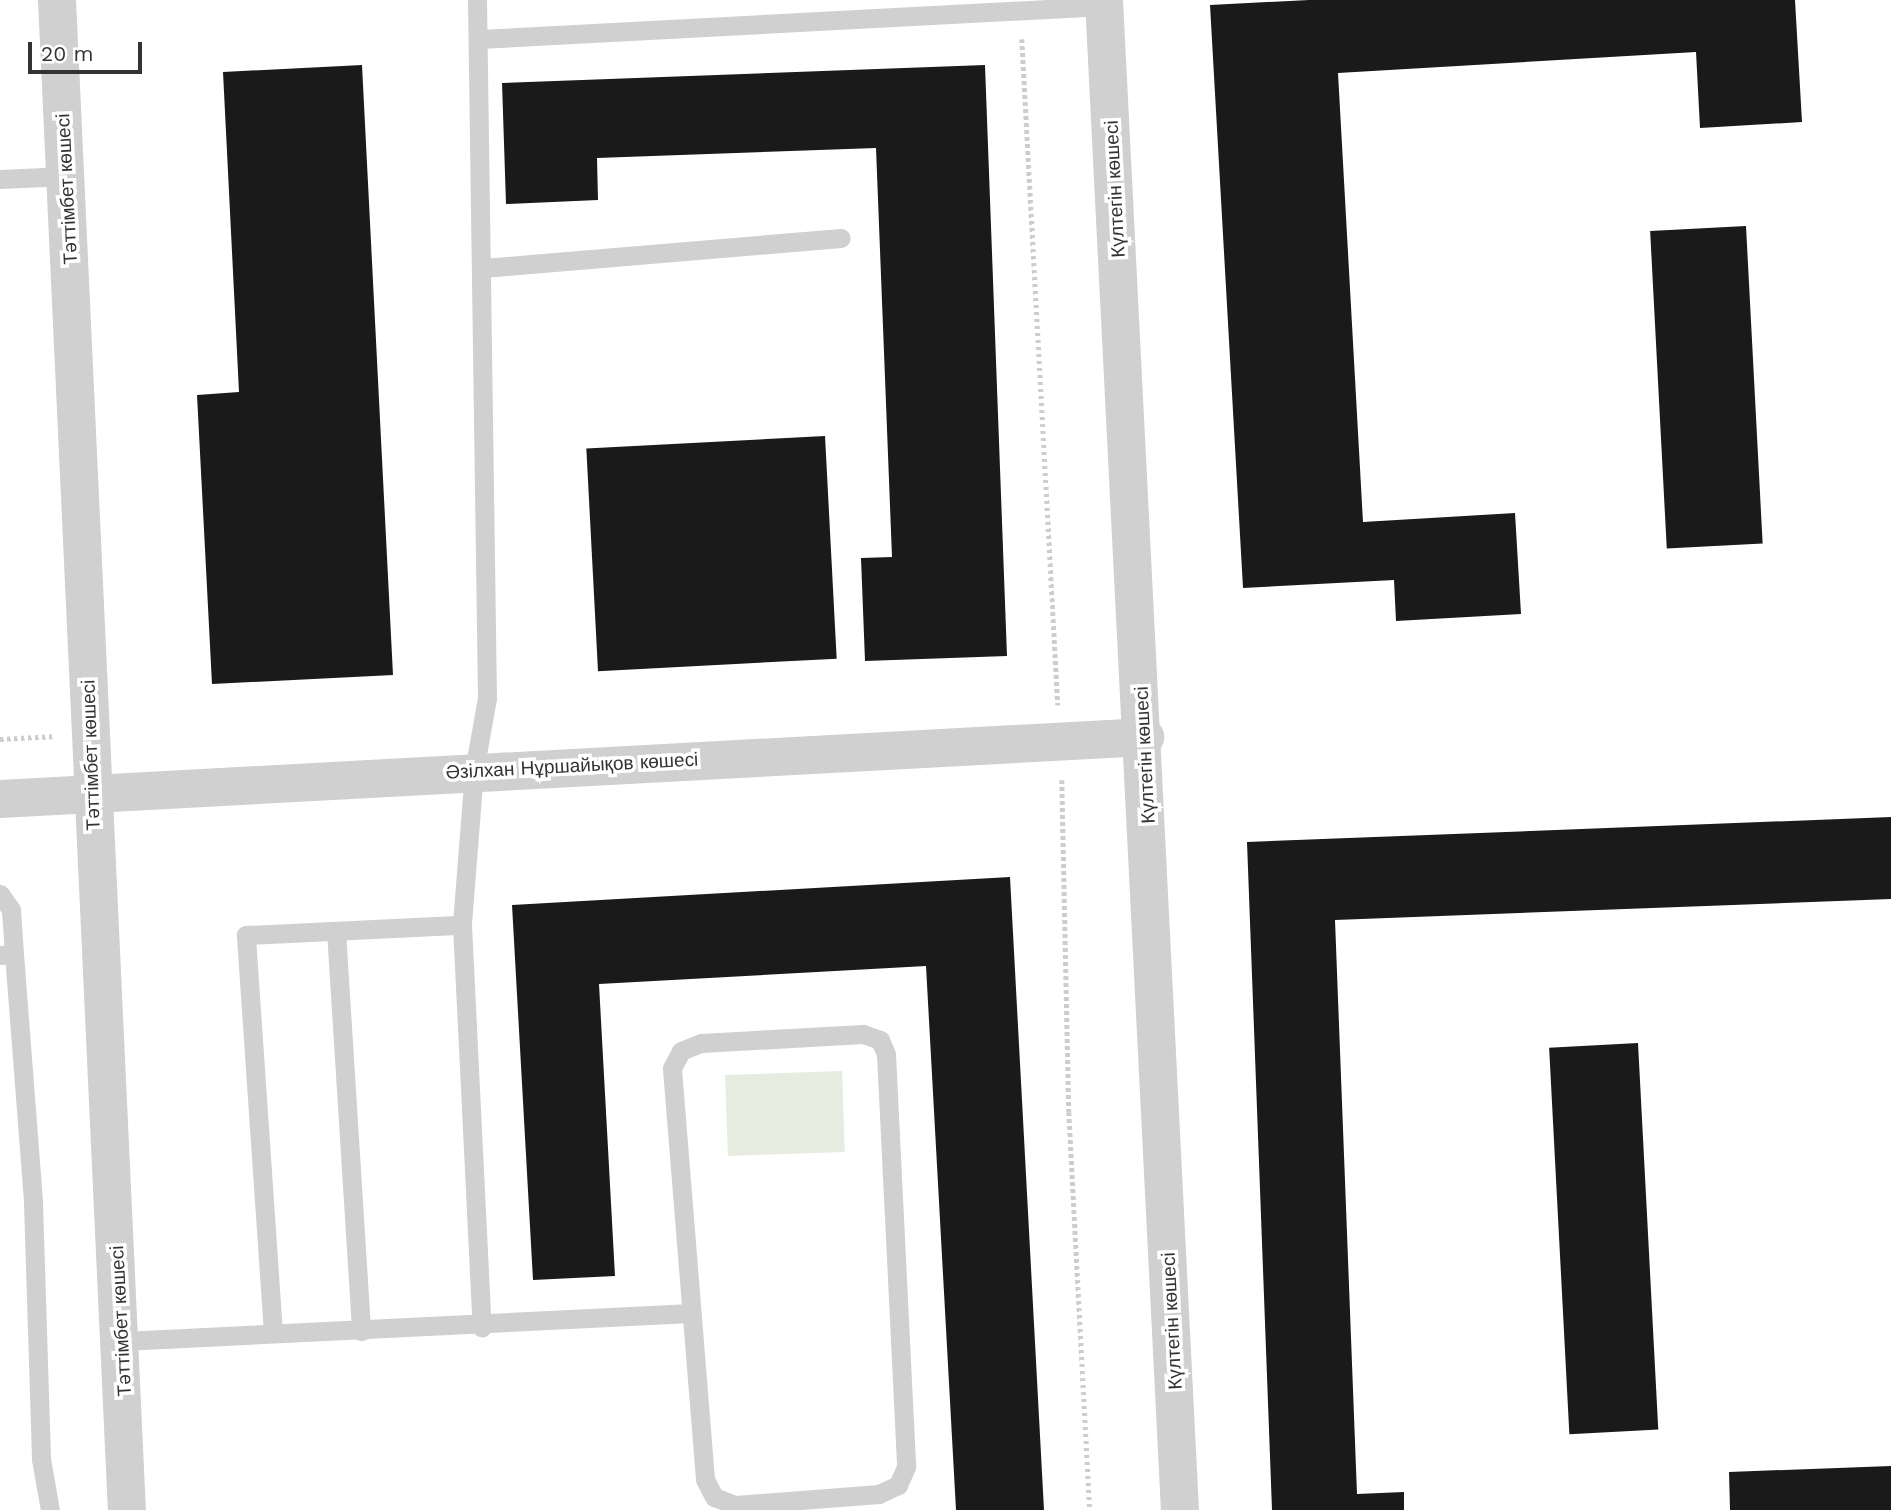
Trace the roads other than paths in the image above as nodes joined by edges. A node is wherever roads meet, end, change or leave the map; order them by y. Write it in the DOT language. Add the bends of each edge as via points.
graph roads {
  1 [pos="57,0"];
  2 [pos="477,0"];
  3 [pos="1105,3"];
  4 [pos="479,39"];
  5 [pos="67,177"];
  6 [pos="0,179"];
  7 [pos="841,238"];
  8 [pos="483,268"];
  9 [pos="1145,737"];
  10 [pos="474,771"];
  11 [pos="92,794"];
  12 [pos="0,799"];
  13 [pos="0,894"];
  14 [pos="462,925"];
  15 [pos="336,931"];
  16 [pos="7,955"];
  17 [pos="691,1313"];
  18 [pos="482,1328"];
  19 [pos="361,1331"];
  20 [pos="274,1333"];
  21 [pos="123,1340"];
  22 [pos="50,1510"];
  23 [pos="127,1510"];
  24 [pos="1181,1510"];
  1 -- 5 [label="street, Тәттімбет көшесі"];
  2 -- 4 [label="lane"];
  3 -- 4 [label="lane"];
  3 -- 9 [label="street, Күлтегін көшесі"];
  4 -- 8 [label="lane"];
  5 -- 6 [label="lane"];
  5 -- 11 [label="street, Тәттімбет көшесі"];
  7 -- 8 [label="lane"];
  8 -- 10 [label="lane" via="487,698"];
  9 -- 10 [label="street, Әзілхан Нұршайықов көшесі"];
  9 -- 24 [label="street, Күлтегін көшесі"];
  10 -- 11 [label="street, Әзілхан Нұршайықов көшесі"];
  10 -- 14 [label="lane"];
  11 -- 12 [label="street, Әзілхан Нұршайықов көшесі"];
  11 -- 21 [label="street, Тәттімбет көшесі"];
  13 -- 16 [label="lane" via="11,910"];
  14 -- 15 [label="lane"];
  14 -- 18 [label="lane"];
  15 -- 19 [label="lane"];
  15 -- 20 [label="lane" via="246,935"];
  16 -- 22 [label="lane" via="33,1203 41,1459"];
  17 -- 17 [label="lane" via="705,1479 714,1497 735,1505 880,1494 898,1485 906,1467 886,1055 880,1040 863,1034 701,1043 681,1051 672,1068"];
  17 -- 18 [label="lane"];
  18 -- 19 [label="lane"];
  19 -- 20 [label="lane"];
  20 -- 21 [label="lane"];
  21 -- 23 [label="street, Тәттімбет көшесі"];
}
